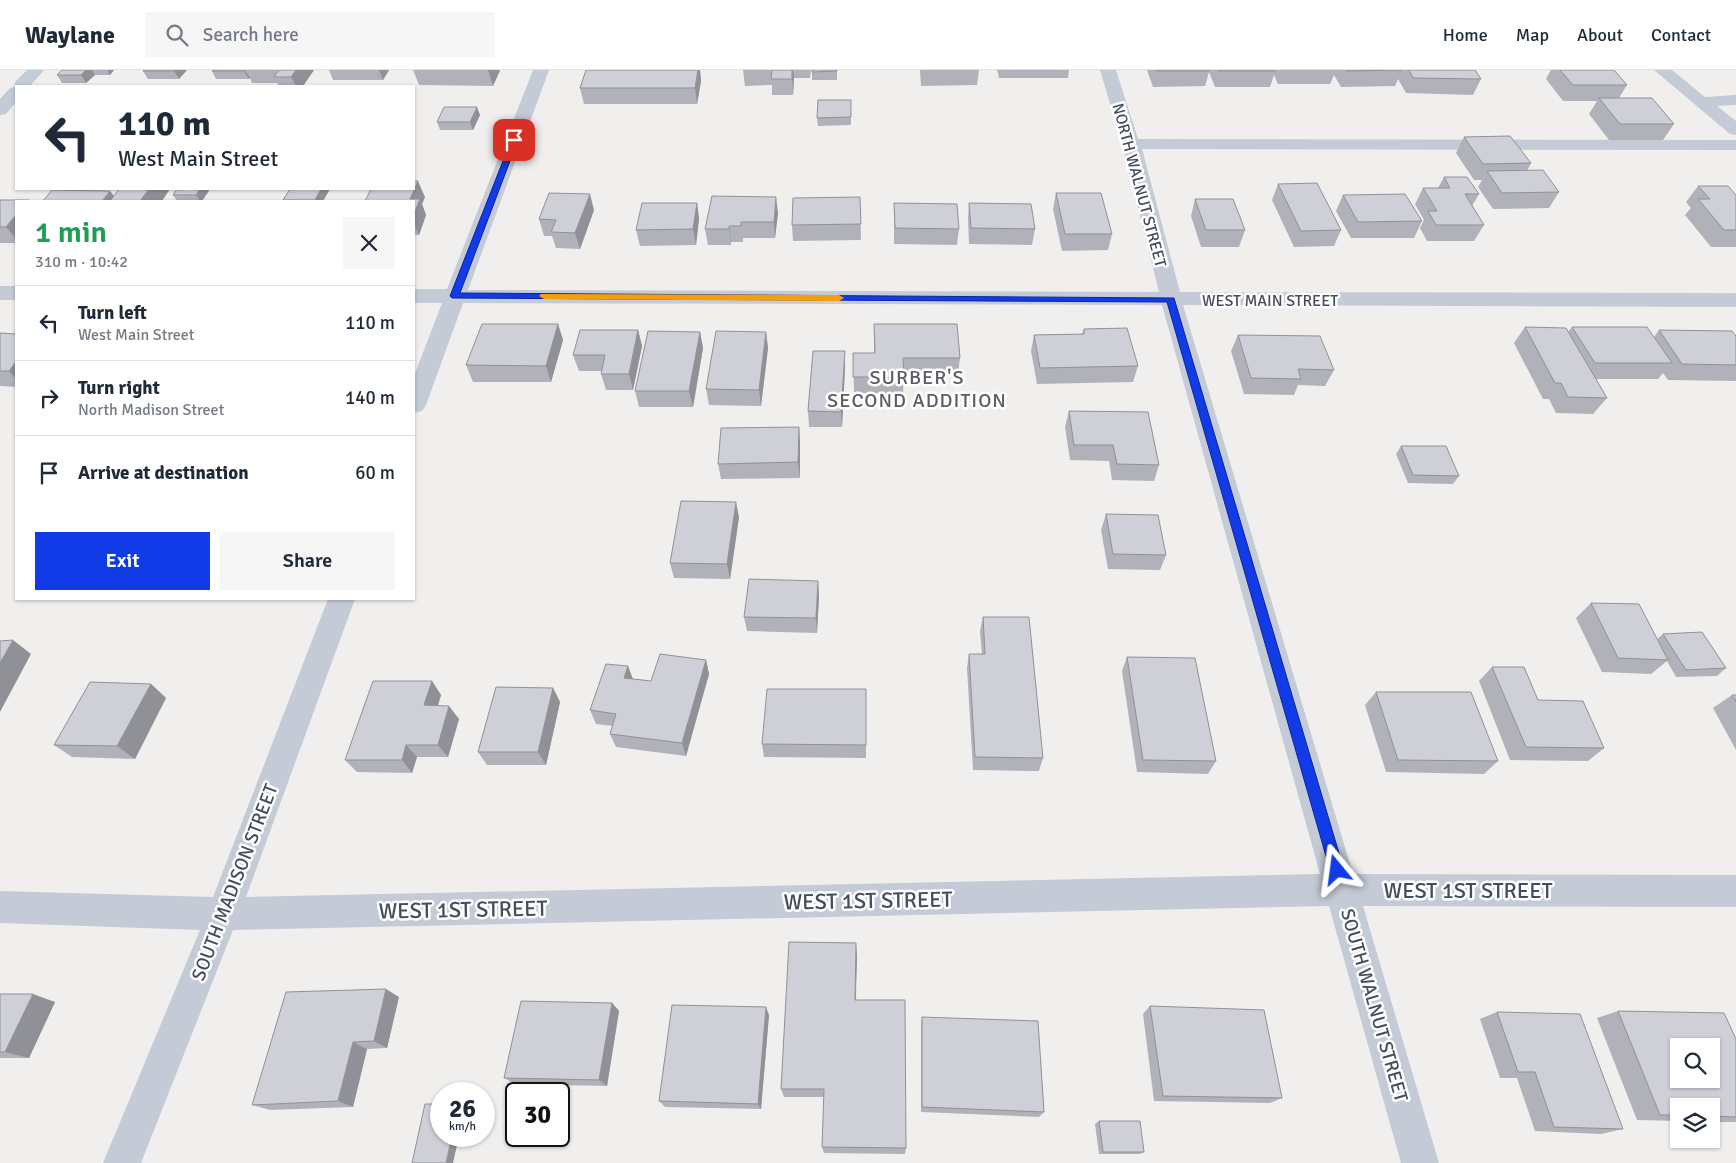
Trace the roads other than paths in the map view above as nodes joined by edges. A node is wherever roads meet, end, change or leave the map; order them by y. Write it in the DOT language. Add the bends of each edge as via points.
graph roads {
  1 [pos="36,70"];
  2 [pos="541,70"];
  3 [pos="1108,70"];
  4 [pos="1662,70"];
  5 [pos="22,85"];
  6 [pos="15,93"];
  7 [pos="1736,100"];
  8 [pos="1701,102"];
  9 [pos="0,110"];
  10 [pos="1736,130"];
  11 [pos="1131,144"];
  12 [pos="1736,146"];
  13 [pos="0,293"];
  14 [pos="15,293"];
  15 [pos="415,296"];
  16 [pos="455,296"];
  17 [pos="1171,300"];
  18 [pos="1736,300"];
  19 [pos="415,402"];
  20 [pos="341,600"];
  21 [pos="1342,890"];
  22 [pos="1736,891"];
  23 [pos="0,907"];
  24 [pos="223,914"];
  25 [pos="122,1163"];
  26 [pos="1420,1163"];
  1 -- 5 [label="street"];
  2 -- 16 [label="street"];
  3 -- 11 [label="street, NORTH WALNUT STREET"];
  4 -- 8 [label="street"];
  6 -- 9 [label="street"];
  7 -- 8 [label="street"];
  8 -- 10 [label="street"];
  11 -- 12 [label="street"];
  11 -- 17 [label="street, NORTH WALNUT STREET"];
  13 -- 14 [label="street"];
  15 -- 16 [label="street, WEST MAIN STREET"];
  16 -- 17 [label="street, WEST MAIN STREET"];
  16 -- 19 [label="street"];
  17 -- 18 [label="street, WEST MAIN STREET"];
  17 -- 21 [label="street, SOUTH WALNUT STREET"];
  20 -- 24 [label="street, SOUTH MADISON STREET"];
  21 -- 22 [label="street, WEST 1ST STREET"];
  21 -- 24 [label="street, WEST 1ST STREET"];
  21 -- 26 [label="street, SOUTH WALNUT STREET"];
  23 -- 24 [label="street, WEST 1ST STREET"];
  24 -- 25 [label="street, SOUTH MADISON STREET"];
}
